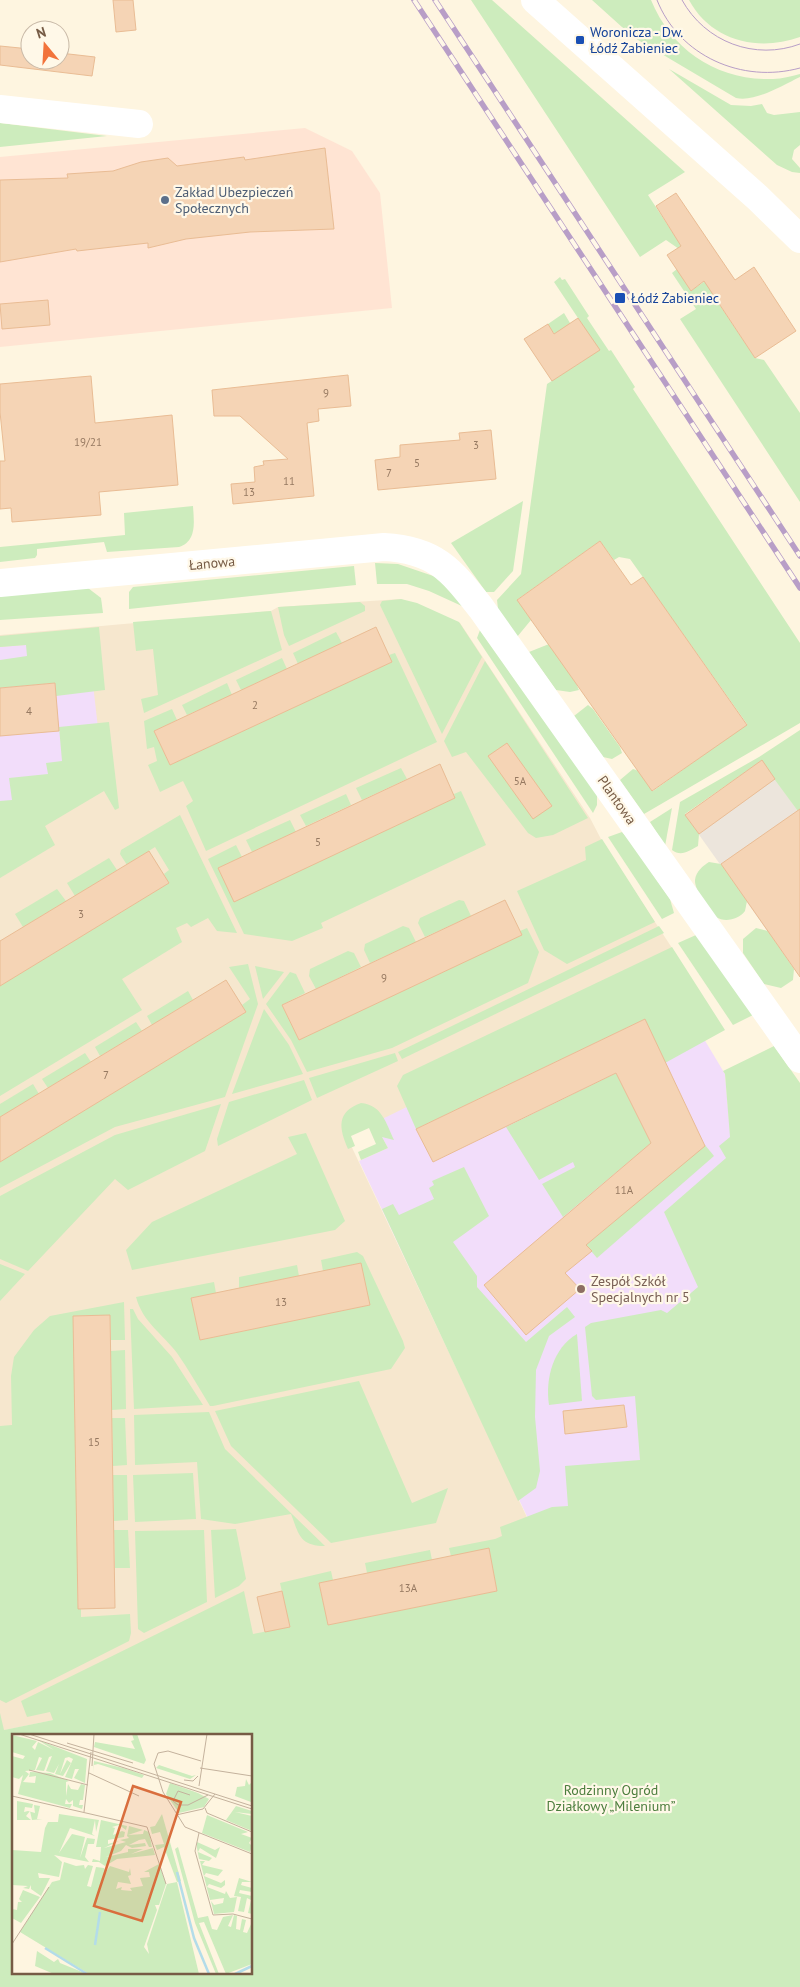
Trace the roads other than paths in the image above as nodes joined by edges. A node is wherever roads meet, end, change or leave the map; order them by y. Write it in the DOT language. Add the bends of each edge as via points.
graph roads {
  1 [pos="535,0"];
  2 [pos="0,110"];
  3 [pos="139,124"];
  4 [pos="796,229"];
  5 [pos="422,554"];
  6 [pos="0,583"];
  7 [pos="800,1059"];
  1 -- 4 [label="street"];
  2 -- 3 [label="street"];
  5 -- 6 [label="street, Łanowa" via="384,547"];
  5 -- 7 [label="street, Plantowa" via="457,577 481,608"];
}
